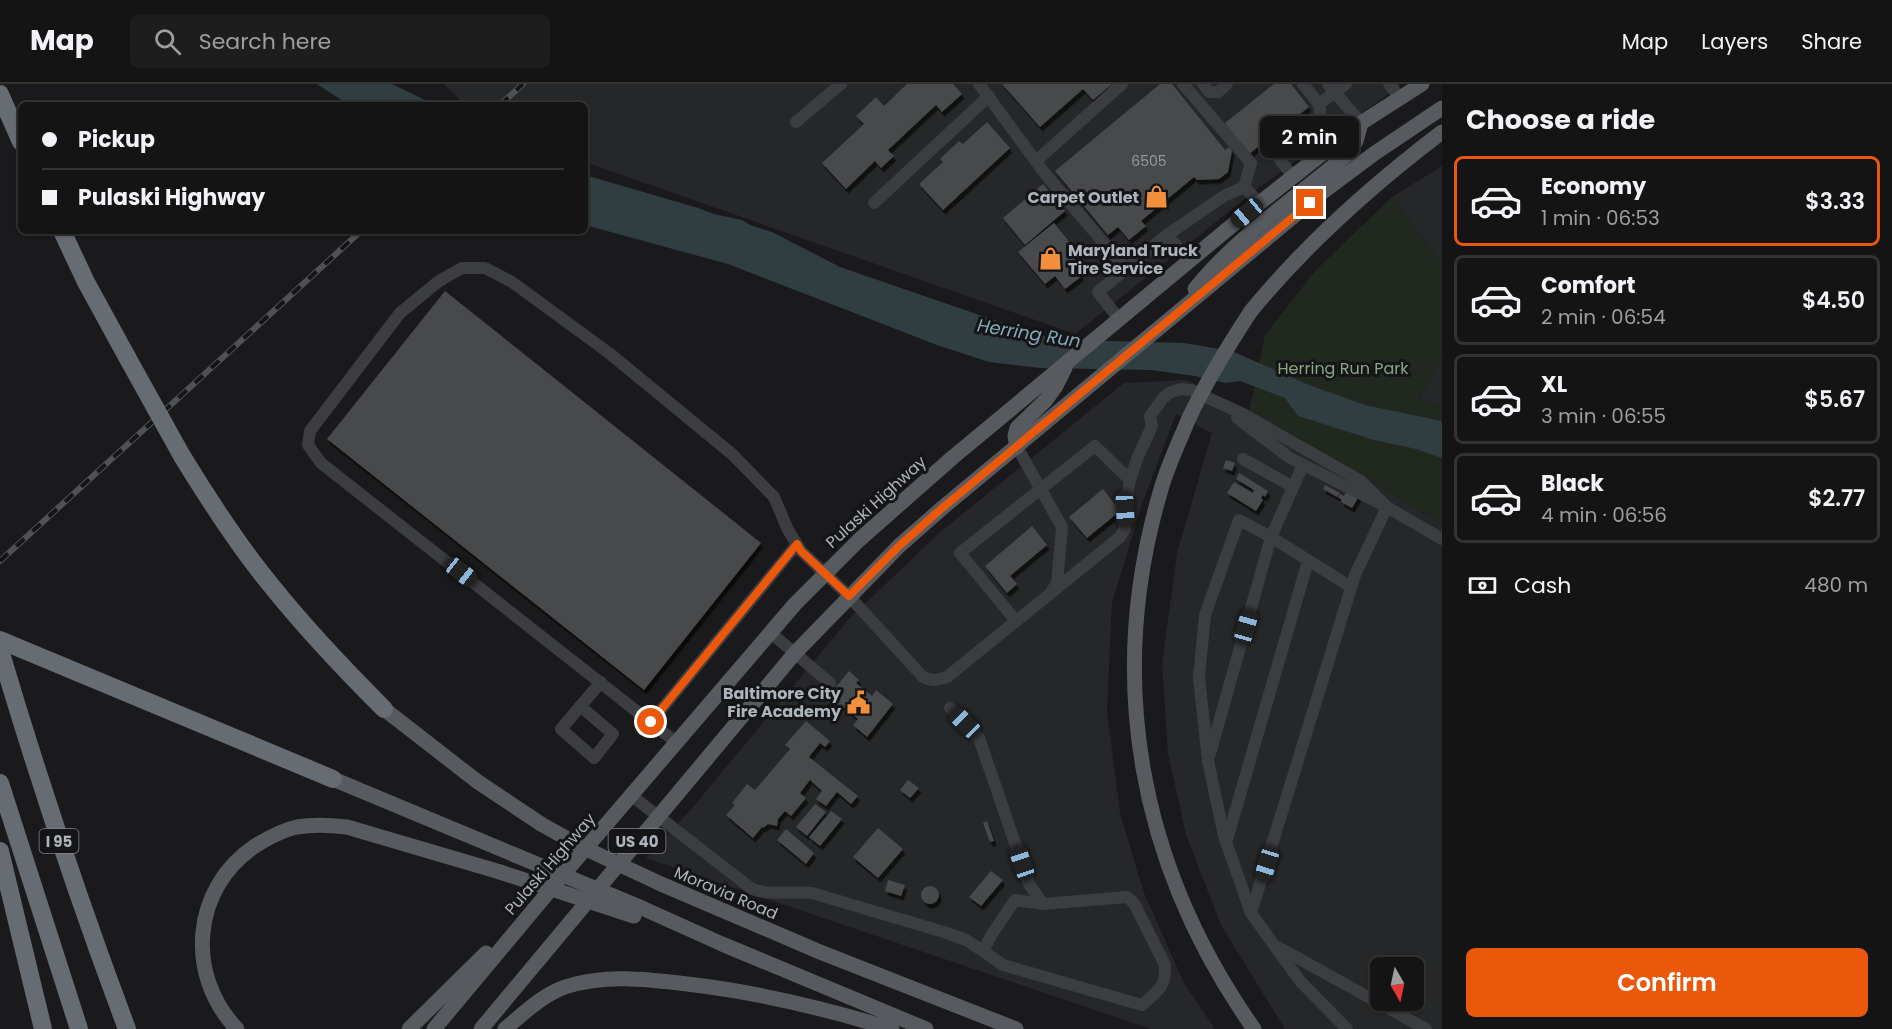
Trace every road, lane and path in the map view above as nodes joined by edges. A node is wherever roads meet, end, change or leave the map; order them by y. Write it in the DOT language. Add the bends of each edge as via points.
graph roads {
  1 [pos="841,84"];
  2 [pos="979,84"];
  3 [pos="1122,84"];
  4 [pos="1183,84"];
  5 [pos="1203,84"];
  6 [pos="1227,84"];
  7 [pos="1303,84"];
  8 [pos="1346,84"];
  9 [pos="1389,84"];
  10 [pos="1422,84"];
  11 [pos="1332,88"];
  12 [pos="0,94"];
  13 [pos="989,96"];
  14 [pos="1400,98"];
  15 [pos="1318,104"];
  16 [pos="1442,108"];
  17 [pos="796,122"];
  18 [pos="1361,123"];
  19 [pos="1311,130"];
  20 [pos="1442,132"];
  21 [pos="18,135"];
  22 [pos="1328,148"];
  23 [pos="1036,161"];
  24 [pos="1293,177"];
  25 [pos="1244,187"];
  26 [pos="874,203"];
  27 [pos="1260,203"];
  28 [pos="63,234"];
  29 [pos="1167,235"];
  30 [pos="1190,261"];
  31 [pos="1126,269"];
  32 [pos="1119,319"];
  33 [pos="1170,319"];
  34 [pos="1067,363"];
  35 [pos="1212,399"];
  36 [pos="1017,447"];
  37 [pos="1242,459"];
  38 [pos="1303,465"];
  39 [pos="1130,480"];
  40 [pos="1293,487"];
  41 [pos="1040,489"];
  42 [pos="1387,507"];
  43 [pos="1271,537"];
  44 [pos="1442,539"];
  45 [pos="797,544"];
  46 [pos="1308,561"];
  47 [pos="825,573"];
  48 [pos="1351,587"];
  49 [pos="1050,594"];
  50 [pos="849,596"];
  51 [pos="1016,621"];
  52 [pos="771,633"];
  53 [pos="0,640"];
  54 [pos="0,650"];
  55 [pos="795,653"];
  56 [pos="601,682"];
  57 [pos="830,682"];
  58 [pos="580,706"];
  59 [pos="950,708"];
  60 [pos="384,709"];
  61 [pos="651,722"];
  62 [pos="677,743"];
  63 [pos="1208,761"];
  64 [pos="333,779"];
  65 [pos="0,783"];
  66 [pos="633,796"];
  67 [pos="658,816"];
  68 [pos="1226,844"];
  69 [pos="0,851"];
  70 [pos="556,883"];
  71 [pos="1043,904"];
  72 [pos="638,912"];
  73 [pos="1251,913"];
  74 [pos="1273,944"];
  75 [pos="984,951"];
  76 [pos="43,1029"];
  77 [pos="79,1029"];
  78 [pos="127,1029"];
  79 [pos="237,1029"];
  80 [pos="409,1029"];
  81 [pos="434,1029"];
  82 [pos="481,1029"];
  83 [pos="505,1029"];
  84 [pos="892,1029"];
  85 [pos="926,1029"];
  86 [pos="1016,1029"];
  87 [pos="1254,1029"];
  88 [pos="1347,1029"];
  89 [pos="1426,1029"];
  1 -- 17 [label="street"];
  2 -- 13 [label="street"];
  3 -- 23 [label="street"];
  4 -- 25 [label="street" via="1251,163"];
  5 -- 6 [label="street" via="1209,92 1218,92"];
  7 -- 15 [label="street"];
  8 -- 11 [label="street"];
  9 -- 14 [label="street"];
  10 -- 14 [label="main road, Pulaski Highway / US 40"];
  11 -- 15 [label="street"];
  11 -- 18 [label="street"];
  12 -- 21 [label="highway"];
  13 -- 23 [label="street"];
  13 -- 26 [label="street"];
  14 -- 18 [label="main road, Pulaski Highway / US 40"];
  15 -- 19 [label="street" via="1319,118"];
  16 -- 33 [label="main road, US 40" via="1324,191"];
  18 -- 22 [label="main road, Pulaski Highway / US 40"];
  18 -- 33 [label="main road" via="1350,152 1241,242 1206,275"];
  19 -- 22 [label="street"];
  19 -- 24 [label="street" via="1279,153"];
  20 -- 87 [label="main road, bridge" via="1351,206 1251,311 1219,361 1190,418 1163,484 1146,550 1139,594 1134,684 1149,801 1188,917"];
  22 -- 24 [label="main road, Pulaski Highway / US 40"];
  23 -- 31 [label="street"];
  24 -- 27 [label="main road, Pulaski Highway / US 40"];
  25 -- 27 [label="street"];
  25 -- 29 [label="street"];
  27 -- 30 [label="main road, Pulaski Highway / US 40"];
  28 -- 60 [label="highway, bridge" via="127,357 217,511 270,584"];
  29 -- 30 [label="street"];
  29 -- 31 [label="street"];
  30 -- 32 [label="main road, Pulaski Highway / US 40"];
  31 -- 32 [label="street" via="1098,292"];
  32 -- 34 [label="main road, Pulaski Highway / US 40"];
  33 -- 36 [label="main road, US 40"];
  34 -- 36 [label="main road" via="1046,400 1017,428"];
  34 -- 47 [label="main road, Pulaski Highway / US 40" via="904,499"];
  35 -- 38 [label="street"];
  35 -- 39 [label="street" via="1181,389 1163,398 1150,416 1152,426"];
  35 -- 42 [label="street" via="1361,481"];
  36 -- 41 [label="street"];
  36 -- 50 [label="main road, US 40" via="899,546"];
  37 -- 40 [label="street"];
  38 -- 40 [label="street"];
  38 -- 42 [label="street"];
  39 -- 41 [label="street" via="1095,446"];
  39 -- 49 [label="street" via="1125,528 1120,537"];
  40 -- 43 [label="street"];
  41 -- 49 [label="street" via="1062,527 1057,584"];
  41 -- 51 [label="street" via="960,553"];
  42 -- 44 [label="street"];
  42 -- 48 [label="street"];
  43 -- 46 [label="street"];
  43 -- 63 [label="street"];
  43 -- 63 [label="street" via="1239,520 1205,615 1199,677"];
  45 -- 47 [label="street"];
  45 -- 56 [label="street" via="774,497 732,454 609,353 512,282 485,268 462,268 439,281 400,313 310,431 308,445 321,463"];
  45 -- 61 [label="street"];
  46 -- 48 [label="street"];
  46 -- 68 [label="street"];
  47 -- 50 [label="street"];
  47 -- 52 [label="main road, Pulaski Highway / US 40"];
  48 -- 73 [label="street"];
  49 -- 51 [label="street"];
  50 -- 51 [label="street" via="929,680 946,676"];
  50 -- 55 [label="main road, US 40"];
  52 -- 55 [label="street"];
  52 -- 62 [label="main road, Pulaski Highway / US 40"];
  53 -- 64 [label="highway"];
  54 -- 78 [label="highway, I 95" via="38,776"];
  55 -- 57 [label="street"];
  55 -- 67 [label="main road, US 40"];
  56 -- 58 [label="street"];
  56 -- 61 [label="street"];
  59 -- 71 [label="street" via="979,738 1029,884"];
  60 -- 86 [label="main road, Moravia Road, bridge" via="478,782 582,847 820,952"];
  61 -- 62 [label="street"];
  62 -- 66 [label="main road, Pulaski Highway / US 40"];
  63 -- 68 [label="street"];
  64 -- 72 [label="main road, bridge" via="515,855"];
  65 -- 77 [label="highway, I 95"];
  66 -- 67 [label="street"];
  66 -- 70 [label="main road, Pulaski Highway / US 40"];
  67 -- 75 [label="street" via="752,889 769,894 812,893 947,933"];
  67 -- 82 [label="main road, US 40"];
  68 -- 73 [label="street"];
  69 -- 76 [label="highway"];
  70 -- 80 [label="main road"];
  70 -- 81 [label="main road, Pulaski Highway / US 40"];
  71 -- 75 [label="street" via="1015,900"];
  71 -- 75 [label="street" via="1127,897 1134,903 1165,965 1162,988 1142,1005 1003,965"];
  72 -- 79 [label="main road, bridge" via="347,827 295,827 269,837 228,868 206,914 203,960 208,981 217,1003"];
  72 -- 85 [label="main road"];
  73 -- 74 [label="street"];
  74 -- 88 [label="street" via="1300,981"];
  74 -- 89 [label="street"];
  83 -- 84 [label="main road" via="562,988 626,978 774,997"];
}
